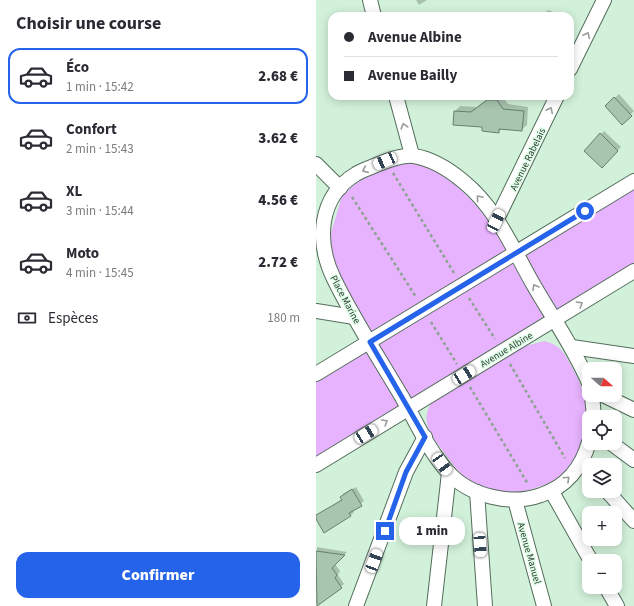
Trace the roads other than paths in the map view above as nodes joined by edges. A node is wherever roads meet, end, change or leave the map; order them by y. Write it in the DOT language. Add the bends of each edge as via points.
graph roads {
  1 [pos="370,0"];
  2 [pos="604,0"];
  3 [pos="373,12"];
  4 [pos="574,61"];
  5 [pos="397,100"];
  6 [pos="555,100"];
  7 [pos="412,155"];
  8 [pos="316,164"];
  9 [pos="634,181"];
  10 [pos="342,186"];
  11 [pos="496,221"];
  12 [pos="515,253"];
  13 [pos="634,271"];
  14 [pos="316,311"];
  15 [pos="354,317"];
  16 [pos="554,320"];
  17 [pos="370,342"];
  18 [pos="572,347"];
  19 [pos="634,356"];
  20 [pos="582,368"];
  21 [pos="316,374"];
  22 [pos="617,402"];
  23 [pos="409,409"];
  24 [pos="634,410"];
  25 [pos="425,437"];
  26 [pos="620,450"];
  27 [pos="634,460"];
  28 [pos="316,465"];
  29 [pos="582,468"];
  30 [pos="449,473"];
  31 [pos="477,492"];
  32 [pos="552,492"];
  33 [pos="613,498"];
  34 [pos="515,500"];
  35 [pos="634,521"];
  36 [pos="587,554"];
  37 [pos="610,594"];
  38 [pos="356,606"];
  39 [pos="434,606"];
  40 [pos="485,606"];
  41 [pos="544,606"];
  42 [pos="617,606"];
  1 -- 3 [label="street"];
  4 -- 2 [label="street, one-way"];
  7 -- 5 [label="street, one-way"];
  11 -- 6 [label="street, Avenue Rabelais, one-way"];
  7 -- 10 [label="street, Place Marine, one-way" via="385,161 356,174"];
  11 -- 7 [label="street, one-way" via="464,182 432,162"];
  8 -- 10 [label="street"];
  9 -- 12 [label="street"];
  10 -- 15 [label="street, Place Marine" via="330,202 323,223 324,248 332,275"];
  11 -- 12 [label="street"];
  16 -- 12 [label="street, one-way"];
  12 -- 17 [label="street"];
  16 -- 13 [label="street, Avenue Albine, one-way"];
  14 -- 15 [label="street"];
  15 -- 17 [label="street, Place Marine"];
  16 -- 18 [label="street"];
  16 -- 23 [label="street, Avenue Albine"];
  17 -- 21 [label="street"];
  17 -- 23 [label="street, Place Marine"];
  18 -- 19 [label="street"];
  18 -- 20 [label="street"];
  22 -- 24 [label="street"];
  23 -- 25 [label="street, Place Marine"];
  28 -- 23 [label="street, Avenue Albine, one-way"];
  25 -- 30 [label="street, Place Marine"];
  25 -- 38 [label="street" via="406,472"];
  26 -- 27 [label="street"];
  32 -- 29 [label="street, Place Marine, one-way"];
  30 -- 31 [label="street, Place Marine"];
  30 -- 39 [label="street"];
  31 -- 34 [label="street, Place Marine"];
  31 -- 40 [label="street"];
  32 -- 34 [label="street, Place Marine" via="535,498"];
  32 -- 36 [label="street"];
  33 -- 35 [label="street"];
  34 -- 41 [label="street, Avenue Manuel"];
  37 -- 42 [label="street"];
}
